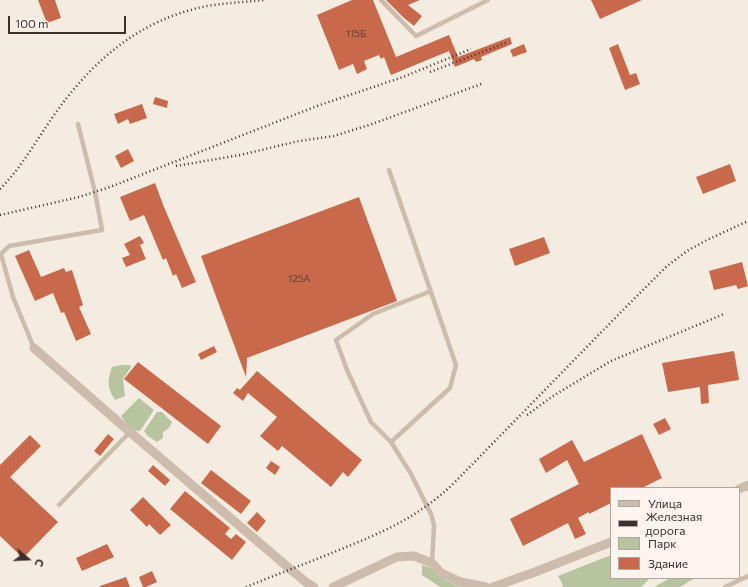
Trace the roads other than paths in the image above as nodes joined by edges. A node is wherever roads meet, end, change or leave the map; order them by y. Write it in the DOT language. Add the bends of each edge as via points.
graph roads {
  1 [pos="381,0"];
  2 [pos="488,0"];
  3 [pos="78,124"];
  4 [pos="389,170"];
  5 [pos="431,291"];
  6 [pos="34,348"];
  7 [pos="130,432"];
  8 [pos="391,442"];
  9 [pos="59,505"];
  10 [pos="610,542"];
  11 [pos="432,562"];
  12 [pos="748,576"];
  13 [pos="314,587"];
  14 [pos="333,587"];
  15 [pos="486,587"];
  16 [pos="493,587"];
  17 [pos="725,587"];
  1 -- 2 [label="lane" via="416,36"];
  3 -- 6 [label="lane" via="102,230 9,246 1,254 13,297"];
  4 -- 5 [label="lane"];
  5 -- 8 [label="lane" via="456,365 450,388"];
  5 -- 8 [label="lane" via="373,314 336,340 371,422"];
  6 -- 7 [label="street"];
  7 -- 9 [label="lane"];
  7 -- 13 [label="street"];
  8 -- 11 [label="lane" via="411,474 433,520"];
  10 -- 16 [label="street"];
  11 -- 14 [label="street" via="414,556 397,557"];
  11 -- 15 [label="street" via="441,573 461,582"];
  12 -- 17 [label="lane"];
}
